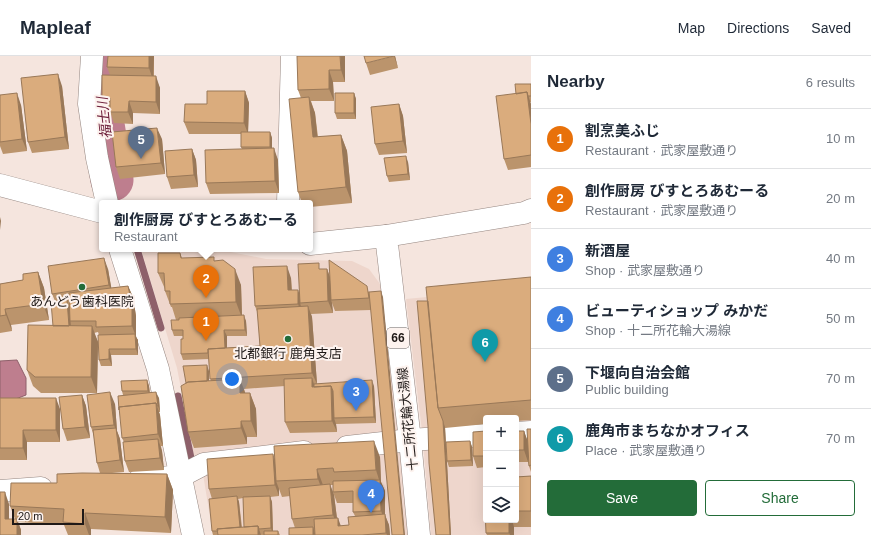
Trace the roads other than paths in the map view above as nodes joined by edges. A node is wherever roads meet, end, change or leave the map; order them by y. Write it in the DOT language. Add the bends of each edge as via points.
graph roads {
  1 [pos="92,56"];
  2 [pos="292,56"];
  3 [pos="0,185"];
  4 [pos="106,200"];
  5 [pos="288,200"];
  6 [pos="531,210"];
  7 [pos="99,211"];
  8 [pos="386,236"];
  9 [pos="313,244"];
  10 [pos="121,252"];
  11 [pos="531,432"];
  12 [pos="519,433"];
  13 [pos="483,435"];
  14 [pos="410,440"];
  15 [pos="181,476"];
  16 [pos="118,481"];
  17 [pos="63,486"];
  18 [pos="0,491"];
  19 [pos="193,535"];
  20 [pos="419,535"];
  1 -- 4 [label="street" via="89,104"];
  2 -- 5 [label="street"];
  3 -- 7 [label="street"];
  6 -- 8 [label="street"];
  8 -- 9 [label="street"];
  8 -- 14 [label="street, 十二所花輪大湯線 / 66"];
  10 -- 15 [label="street" via="158,369"];
  11 -- 12 [label="street"];
  13 -- 14 [label="street"];
  14 -- 15 [label="street" via="204,464"];
  14 -- 20 [label="street, 十二所花輪大湯線 / 66"];
  15 -- 16 [label="street"];
  15 -- 19 [label="street"];
  17 -- 18 [label="street"];
}
